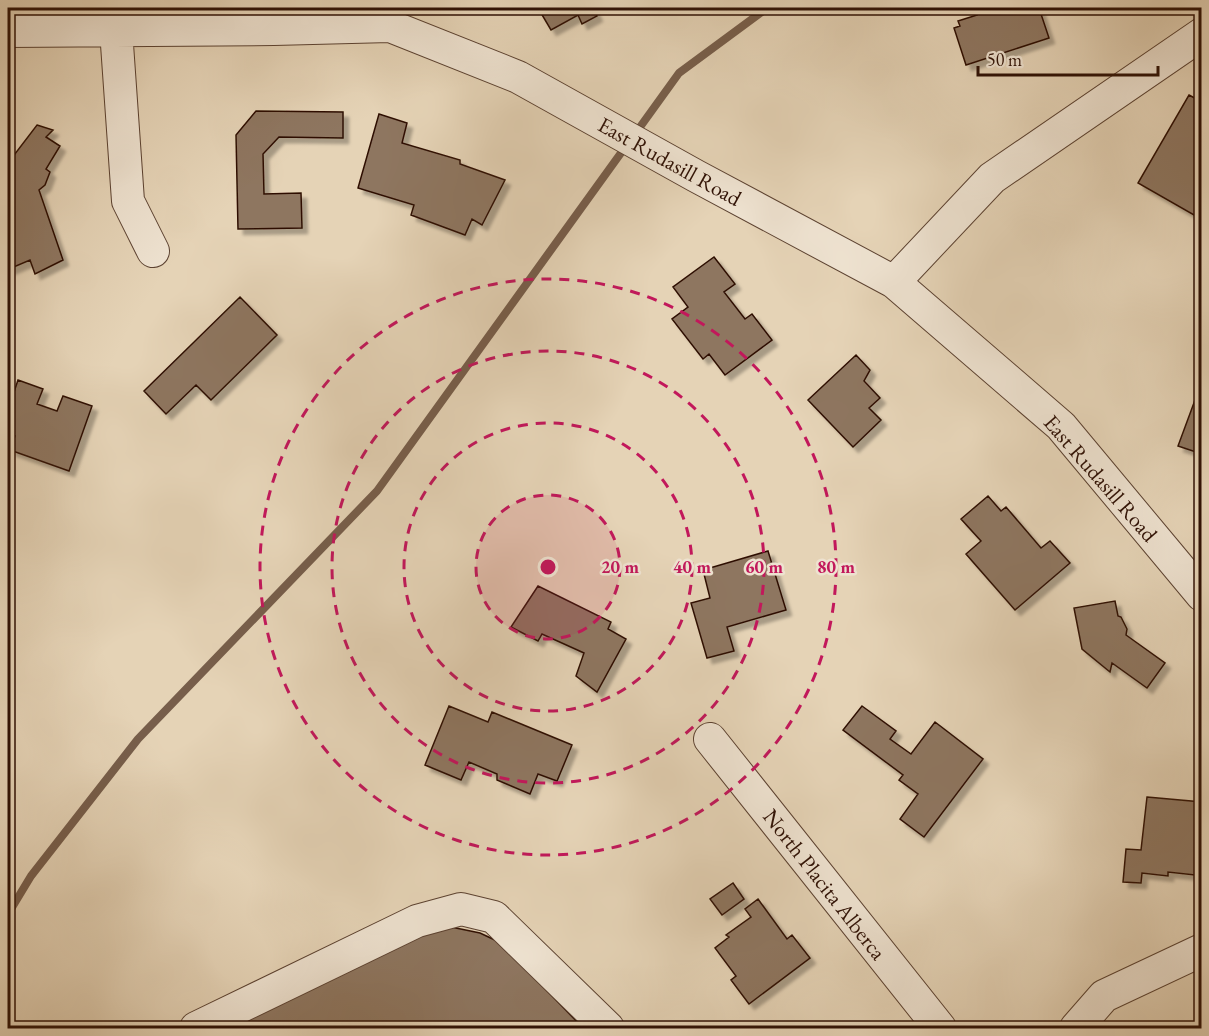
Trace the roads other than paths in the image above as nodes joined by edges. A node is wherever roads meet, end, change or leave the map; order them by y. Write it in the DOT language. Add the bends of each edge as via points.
graph roads {
  1 [pos="393,17"];
  2 [pos="116,30"];
  3 [pos="8,31"];
  4 [pos="1202,34"];
  5 [pos="153,251"];
  6 [pos="894,282"];
  7 [pos="1202,595"];
  8 [pos="710,739"];
  9 [pos="1202,950"];
  10 [pos="196,1029"];
  11 [pos="608,1029"];
  12 [pos="940,1029"];
  13 [pos="1076,1029"];
  1 -- 2 [label="street, East Rudasill Road" via="273,29"];
  1 -- 6 [label="street, East Rudasill Road" via="518,77"];
  2 -- 3 [label="street, East Rudasill Road"];
  2 -- 5 [label="street" via="128,201"];
  4 -- 6 [label="street" via="992,178"];
  6 -- 7 [label="street, East Rudasill Road" via="1061,426"];
  8 -- 12 [label="street, North Placita Alberca"];
  9 -- 13 [label="street" via="1104,996"];
  10 -- 11 [label="street" via="417,921 462,909 494,917"];
}
